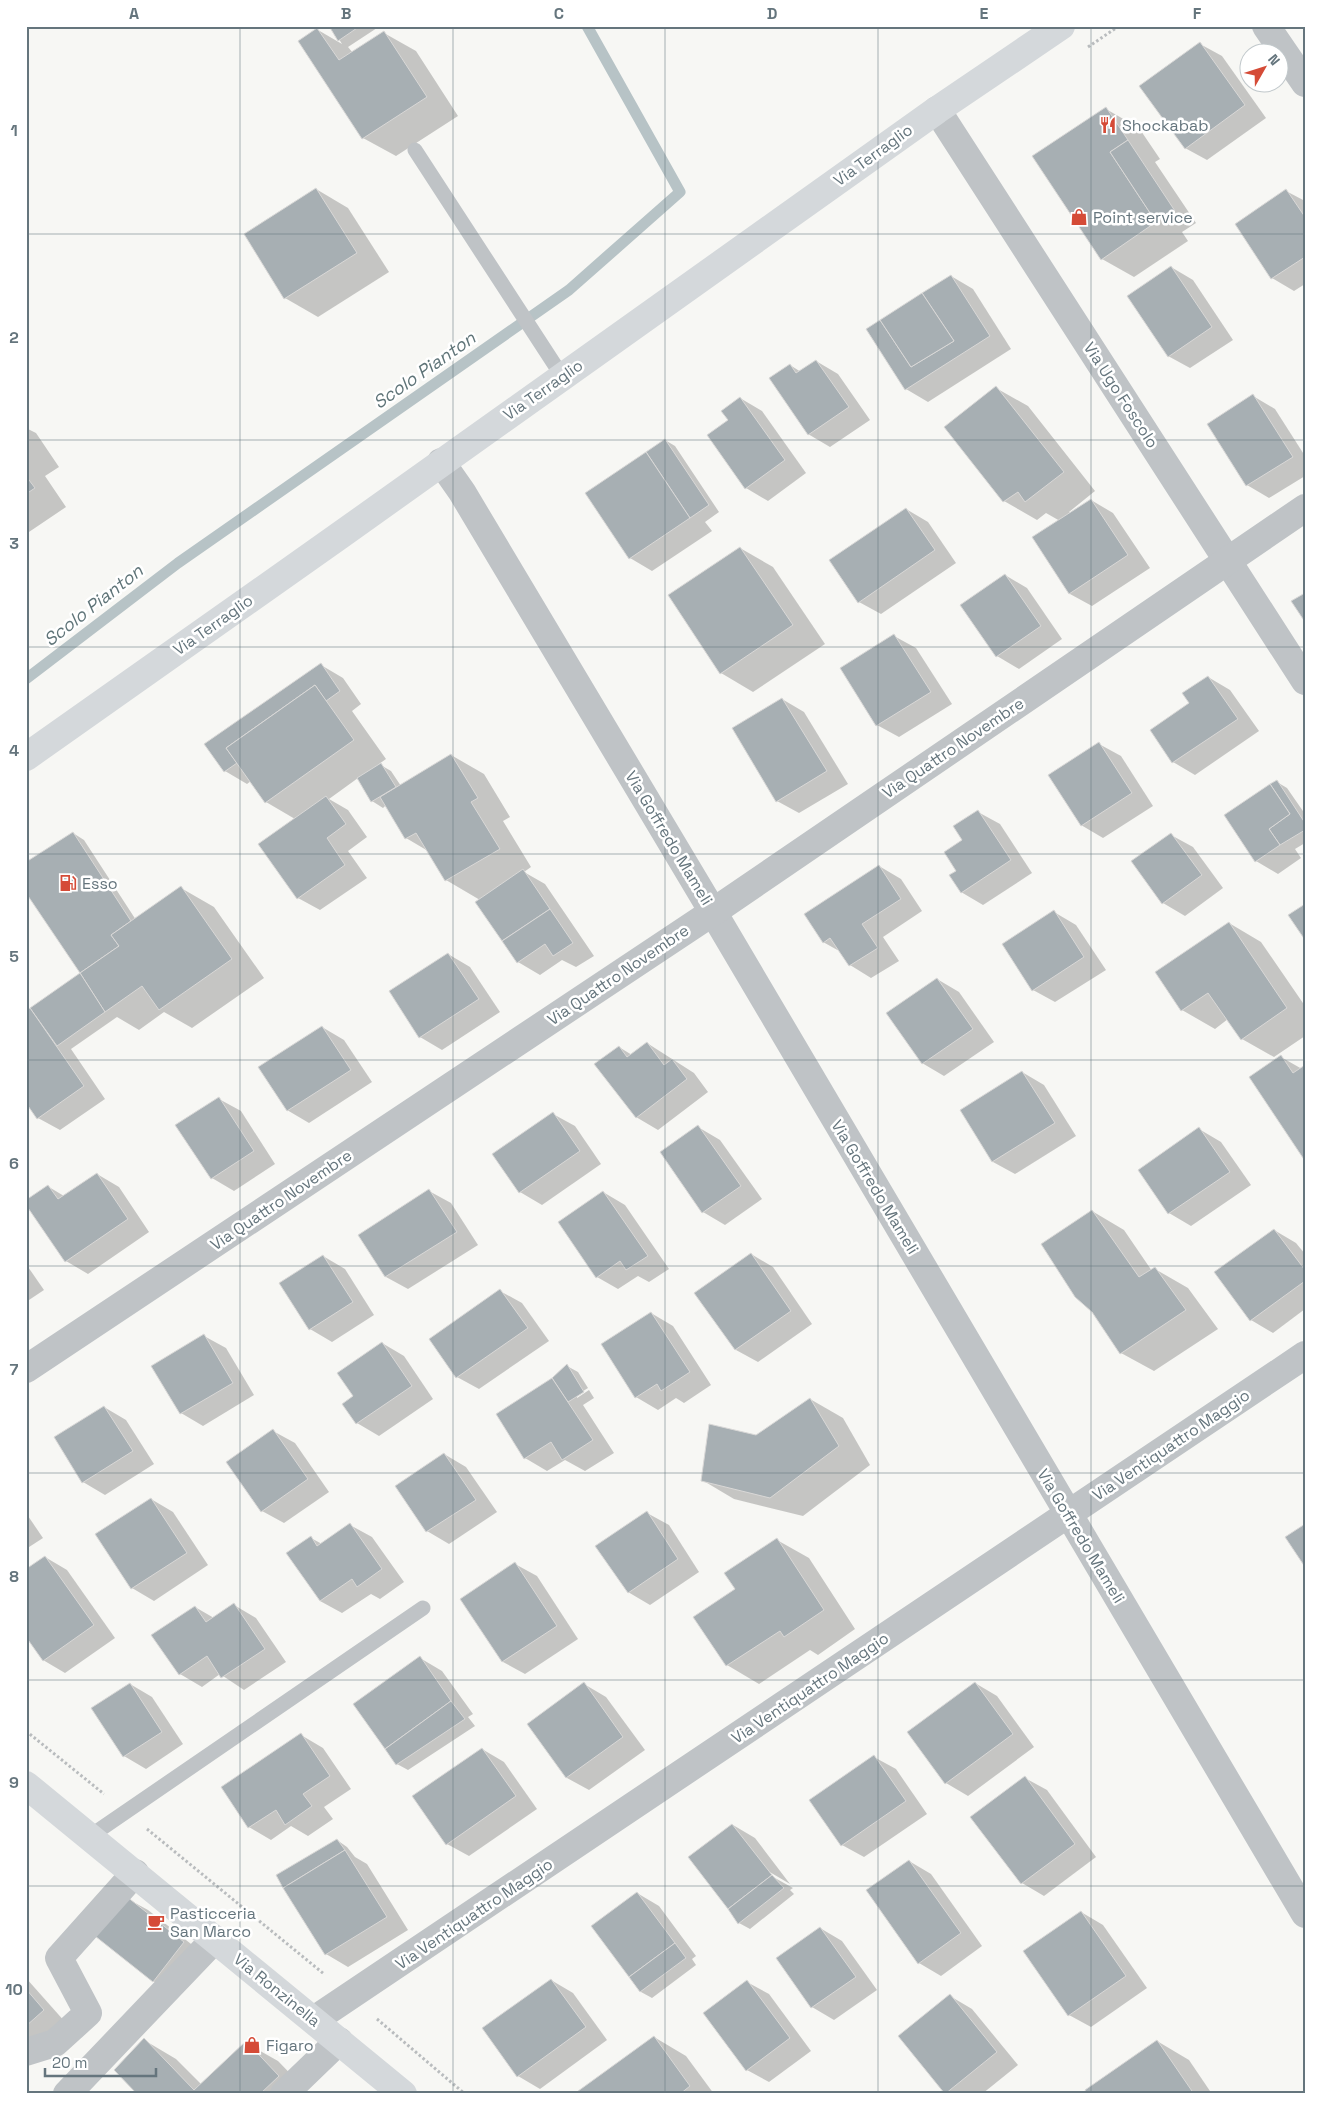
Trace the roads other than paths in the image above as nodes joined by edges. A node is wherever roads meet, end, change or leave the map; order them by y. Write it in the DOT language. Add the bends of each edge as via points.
graph roads {
  1 [pos="1061,26"];
  2 [pos="1266,26"];
  3 [pos="1305,83"];
  4 [pos="937,110"];
  5 [pos="415,150"];
  6 [pos="562,376"];
  7 [pos="441,462"];
  8 [pos="1305,508"];
  9 [pos="1227,560"];
  10 [pos="1305,681"];
  11 [pos="26,757"];
  12 [pos="713,912"];
  13 [pos="1305,1355"];
  14 [pos="26,1369"];
  15 [pos="1068,1514"];
  16 [pos="423,1608"];
  17 [pos="26,1785"];
  18 [pos="89,1837"];
  19 [pos="134,1873"];
  20 [pos="1305,1914"];
  21 [pos="214,1939"];
  22 [pos="314,2020"];
  23 [pos="339,2041"];
  24 [pos="26,2052"];
  25 [pos="67,2094"];
  26 [pos="284,2094"];
  27 [pos="403,2094"];
  1 -- 4 [label="main road, Via Terraglio"];
  2 -- 3 [label="street"];
  4 -- 6 [label="main road, Via Terraglio"];
  4 -- 9 [label="street, Via Ugo Foscolo"];
  5 -- 6 [label="lane"];
  6 -- 7 [label="main road, Via Terraglio"];
  7 -- 11 [label="main road, Via Terraglio"];
  7 -- 12 [label="street, Via Goffredo Mameli"];
  8 -- 9 [label="street, Via Quattro Novembre"];
  9 -- 10 [label="street, Via Ugo Foscolo"];
  9 -- 12 [label="street, Via Quattro Novembre"];
  12 -- 14 [label="street, Via Quattro Novembre"];
  12 -- 15 [label="street, Via Goffredo Mameli"];
  13 -- 15 [label="street, Via Ventiquattro Maggio"];
  15 -- 20 [label="street, Via Goffredo Mameli"];
  15 -- 22 [label="street, Via Ventiquattro Maggio"];
  16 -- 18 [label="lane"];
  17 -- 18 [label="main road, Via Ronzinella"];
  18 -- 19 [label="main road, Via Ronzinella"];
  19 -- 21 [label="main road, Via Ronzinella"];
  19 -- 24 [label="street" via="59,1958 88,2013 55,2043"];
  21 -- 22 [label="main road, Via Ronzinella"];
  21 -- 25 [label="street"];
  22 -- 23 [label="main road, Via Ronzinella"];
  23 -- 26 [label="street"];
  23 -- 27 [label="main road, Via Ronzinella"];
}
